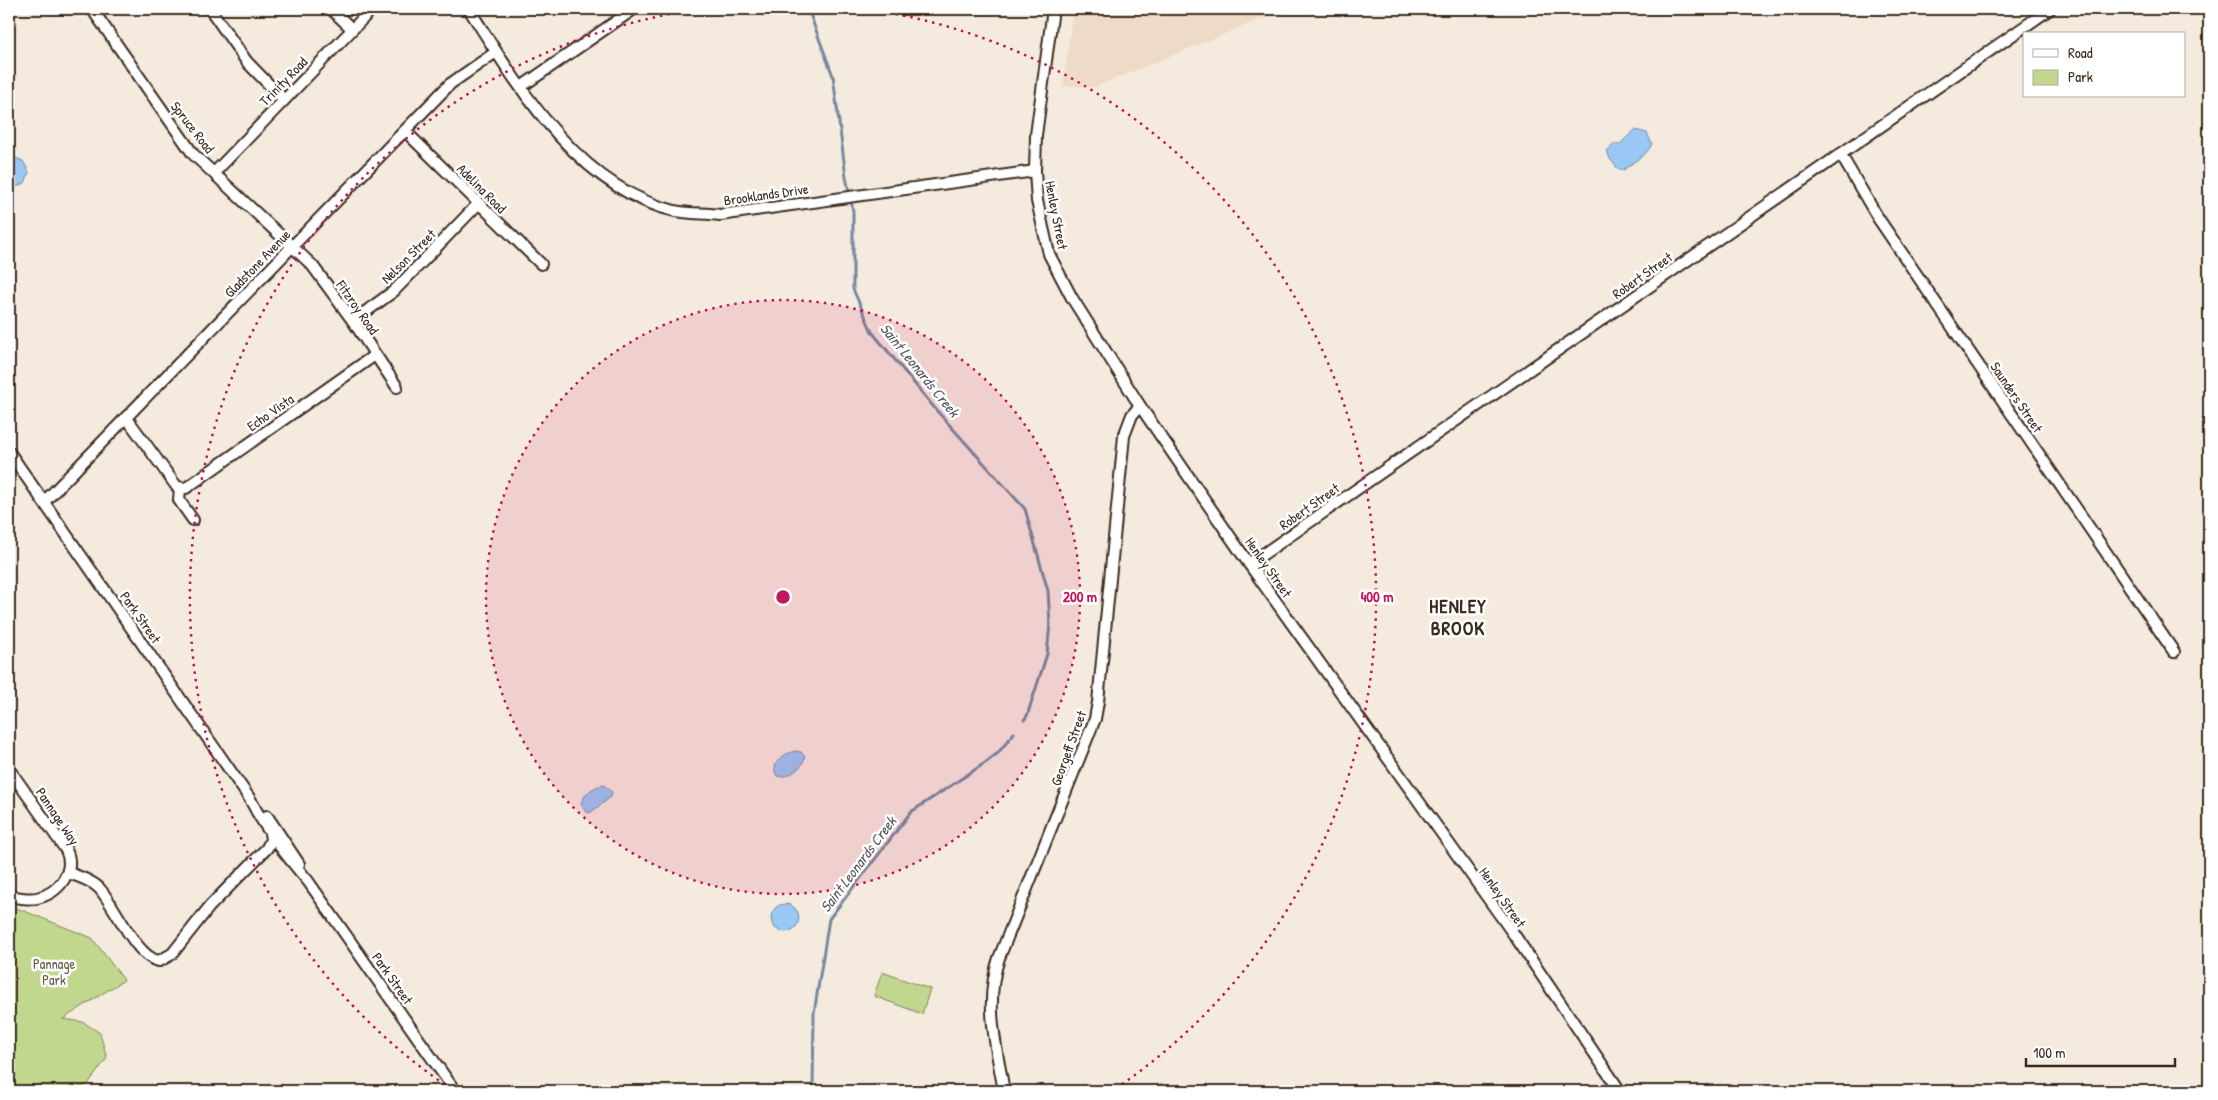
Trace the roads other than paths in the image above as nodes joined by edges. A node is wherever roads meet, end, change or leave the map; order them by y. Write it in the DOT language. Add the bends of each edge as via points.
graph roads {
  1 [pos="92,9"];
  2 [pos="210,9"];
  3 [pos="331,9"];
  4 [pos="372,9"];
  5 [pos="469,9"];
  6 [pos="634,9"];
  7 [pos="1053,9"];
  8 [pos="2050,9"];
  9 [pos="352,29"];
  10 [pos="496,52"];
  11 [pos="521,87"];
  12 [pos="284,100"];
  13 [pos="405,131"];
  14 [pos="1840,155"];
  15 [pos="1035,171"];
  16 [pos="214,173"];
  17 [pos="478,204"];
  18 [pos="292,246"];
  19 [pos="541,264"];
  20 [pos="353,320"];
  21 [pos="375,356"];
  22 [pos="397,387"];
  23 [pos="1140,406"];
  24 [pos="126,417"];
  25 [pos="9,452"];
  26 [pos="180,489"];
  27 [pos="44,502"];
  28 [pos="193,520"];
  29 [pos="1249,564"];
  30 [pos="2174,652"];
  31 [pos="9,769"];
  32 [pos="250,799"];
  33 [pos="270,832"];
  34 [pos="68,873"];
  35 [pos="308,881"];
  36 [pos="9,896"];
  37 [pos="455,1091"];
  38 [pos="1004,1091"];
  39 [pos="1620,1091"];
  1 -- 16 [label="street, Spruce Road" via="187,146"];
  2 -- 12 [label="street" via="247,62"];
  3 -- 9 [label="street"];
  4 -- 9 [label="street, Trinity Road"];
  5 -- 10 [label="street, Brooklands Drive"];
  6 -- 11 [label="street"];
  7 -- 15 [label="street, Henley Street" via="1036,135"];
  8 -- 14 [label="street, Robert Street"];
  9 -- 12 [label="street, Trinity Road"];
  10 -- 11 [label="street, Brooklands Drive"];
  10 -- 13 [label="street, Gladstone Avenue" via="450,84"];
  11 -- 15 [label="street, Brooklands Drive" via="557,134 606,178 640,198 675,211 720,215"];
  12 -- 16 [label="street, Trinity Road"];
  13 -- 17 [label="street, Adelina Road"];
  13 -- 18 [label="street, Gladstone Avenue"];
  14 -- 29 [label="street, Robert Street"];
  14 -- 30 [label="street, Saunders Street" via="1878,218"];
  15 -- 23 [label="street, Henley Street" via="1037,201 1049,254 1072,298"];
  16 -- 18 [label="street, Spruce Road"];
  17 -- 19 [label="street, Adelina Road"];
  17 -- 20 [label="street, Nelson Street" via="394,291"];
  18 -- 20 [label="street, Fitzroy Road" via="312,265"];
  18 -- 24 [label="street, Gladstone Avenue"];
  20 -- 21 [label="street, Fitzroy Road"];
  21 -- 22 [label="street, Fitzroy Road"];
  21 -- 26 [label="street, Echo Vista" via="186,488"];
  23 -- 29 [label="street, Henley Street"];
  23 -- 38 [label="street, Georgeff Street" via="1132,415 1124,436 1095,719 992,982 992,1023"];
  24 -- 26 [label="street"];
  24 -- 27 [label="street, Gladstone Avenue"];
  25 -- 27 [label="street, Park Street"];
  26 -- 28 [label="street" via="179,500"];
  27 -- 32 [label="street, Park Street"];
  29 -- 39 [label="street, Henley Street" via="1515,936"];
  31 -- 34 [label="street, Pannage Way" via="66,850 70,864"];
  32 -- 33 [label="street, Park Street"];
  32 -- 35 [label="street, Park Street" via="267,816"];
  33 -- 34 [label="street" via="271,840 266,848 210,906 172,954 160,961 149,958 98,887"];
  33 -- 35 [label="street, Park Street"];
  34 -- 36 [label="street" via="57,887 40,897"];
  35 -- 37 [label="street, Park Street"];
}
